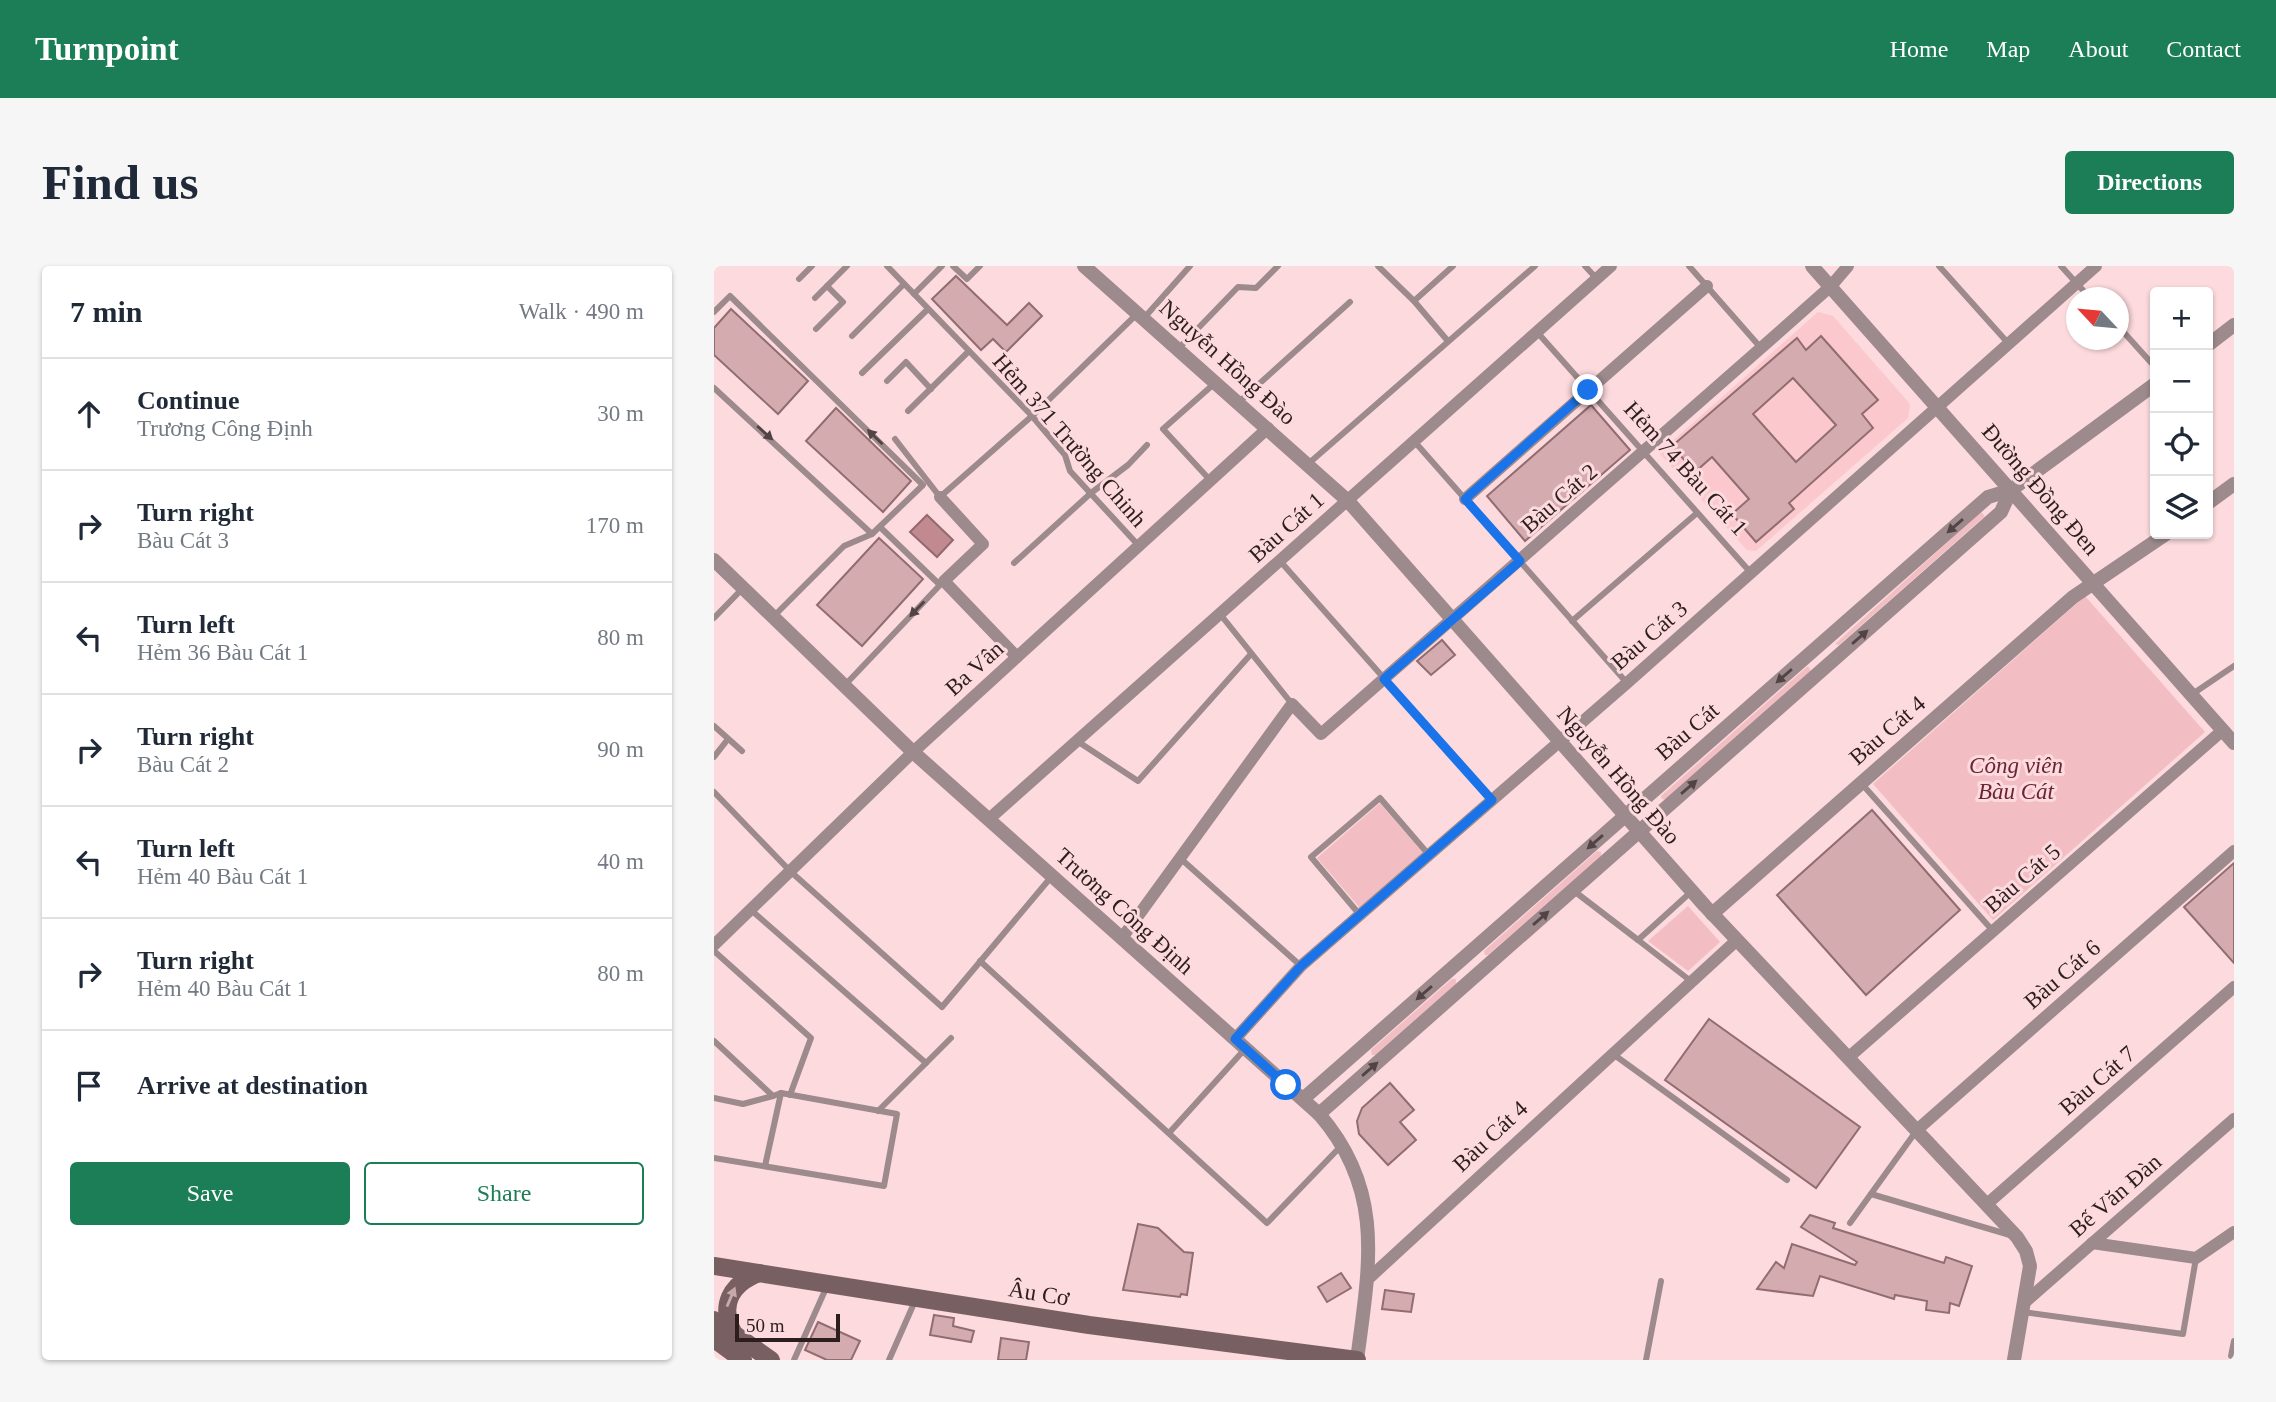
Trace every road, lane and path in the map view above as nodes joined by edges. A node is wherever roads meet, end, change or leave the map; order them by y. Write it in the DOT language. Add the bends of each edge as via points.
graph roads {
  1 [pos="811,266"];
  2 [pos="848,266"];
  3 [pos="887,266"];
  4 [pos="942,266"];
  5 [pos="953,266"];
  6 [pos="979,266"];
  7 [pos="1190,266"];
  8 [pos="1278,266"];
  9 [pos="1378,266"];
  10 [pos="1453,266"];
  11 [pos="1535,266"];
  12 [pos="1585,266"];
  13 [pos="1611,266"];
  14 [pos="1689,266"];
  15 [pos="1812,266"];
  16 [pos="1848,266"];
  17 [pos="1939,266"];
  18 [pos="2061,266"];
  19 [pos="2095,266"];
  20 [pos="1087,267"];
  21 [pos="799,279"];
  22 [pos="1597,279"];
  23 [pos="2077,283"];
  24 [pos="904,284"];
  25 [pos="827,286"];
  26 [pos="1707,286"];
  27 [pos="1831,286"];
  28 [pos="2080,287"];
  29 [pos="914,294"];
  30 [pos="815,298"];
  31 [pos="1414,301"];
  32 [pos="1350,302"];
  33 [pos="929,309"];
  34 [pos="714,312"];
  35 [pos="1141,315"];
  36 [pos="2234,325"];
  37 [pos="816,329"];
  38 [pos="1537,332"];
  39 [pos="852,336"];
  40 [pos="2129,338"];
  41 [pos="1447,340"];
  42 [pos="2213,341"];
  43 [pos="2009,344"];
  44 [pos="1180,348"];
  45 [pos="1762,348"];
  46 [pos="969,351"];
  47 [pos="2150,361"];
  48 [pos="862,373"];
  49 [pos="887,381"];
  50 [pos="1217,381"];
  51 [pos="714,388"];
  52 [pos="931,388"];
  53 [pos="2150,388"];
  54 [pos="1588,390"];
  55 [pos="1239,402"];
  56 [pos="1938,408"];
  57 [pos="908,411"];
  58 [pos="1032,416"];
  59 [pos="1268,428"];
  60 [pos="895,439"];
  61 [pos="1414,441"];
  62 [pos="1147,444"];
  63 [pos="1643,452"];
  64 [pos="1308,464"];
  65 [pos="1211,481"];
  66 [pos="2234,484"];
  67 [pos="2011,490"];
  68 [pos="1091,493"];
  69 [pos="940,498"];
  70 [pos="1465,499"];
  71 [pos="2213,499"];
  72 [pos="1348,500"];
  73 [pos="1697,513"];
  74 [pos="880,527"];
  75 [pos="872,534"];
  76 [pos="2159,539"];
  77 [pos="1139,546"];
  78 [pos="714,560"];
  79 [pos="1280,561"];
  80 [pos="1520,561"];
  81 [pos="1014,563"];
  82 [pos="1751,573"];
  83 [pos="2094,584"];
  84 [pos="743,588"];
  85 [pos="1220,614"];
  86 [pos="773,617"];
  87 [pos="714,618"];
  88 [pos="1452,620"];
  89 [pos="1572,621"];
  90 [pos="1817,647"];
  91 [pos="1251,654"];
  92 [pos="1017,657"];
  93 [pos="1831,662"];
  94 [pos="2234,666"];
  95 [pos="1384,679"];
  96 [pos="1627,683"];
  97 [pos="844,686"];
  98 [pos="2192,695"];
  99 [pos="1292,704"];
  100 [pos="714,726"];
  101 [pos="2223,730"];
  102 [pos="728,738"];
  103 [pos="1077,741"];
  104 [pos="1560,742"];
  105 [pos="2234,743"];
  106 [pos="742,751"];
  107 [pos="913,752"];
  108 [pos="714,757"];
  109 [pos="1861,783"];
  110 [pos="714,792"];
  111 [pos="1492,800"];
  112 [pos="1625,816"];
  113 [pos="989,819"];
  114 [pos="1638,832"];
  115 [pos="2234,851"];
  116 [pos="1429,855"];
  117 [pos="1180,858"];
  118 [pos="790,871"];
  119 [pos="1052,876"];
  120 [pos="1572,890"];
  121 [pos="1692,891"];
  122 [pos="751,909"];
  123 [pos="1712,914"];
  124 [pos="1360,915"];
  125 [pos="1993,931"];
  126 [pos="1122,938"];
  127 [pos="1638,940"];
  128 [pos="1737,940"];
  129 [pos="714,948"];
  130 [pos="1465,957"];
  131 [pos="980,961"];
  132 [pos="1301,966"];
  133 [pos="1479,972"];
  134 [pos="1692,982"];
  135 [pos="2234,987"];
  136 [pos="951,1038"];
  137 [pos="714,1041"];
  138 [pos="1241,1044"];
  139 [pos="1613,1054"];
  140 [pos="1849,1057"];
  141 [pos="926,1063"];
  142 [pos="777,1094"];
  143 [pos="790,1094"];
  144 [pos="714,1098"];
  145 [pos="1303,1100"];
  146 [pos="877,1111"];
  147 [pos="1319,1114"];
  148 [pos="2234,1119"];
  149 [pos="1918,1129"];
  150 [pos="1169,1133"];
  151 [pos="1343,1144"];
  152 [pos="714,1157"];
  153 [pos="765,1166"];
  154 [pos="1787,1180"];
  155 [pos="1871,1194"];
  156 [pos="1987,1204"];
  157 [pos="1850,1223"];
  158 [pos="2234,1232"];
  159 [pos="2017,1237"];
  160 [pos="2092,1243"];
  161 [pos="2196,1258"];
  162 [pos="714,1266"];
  163 [pos="759,1273"];
  164 [pos="1367,1280"];
  165 [pos="1661,1281"];
  166 [pos="827,1286"];
  167 [pos="915,1299"];
  168 [pos="2023,1307"];
  169 [pos="714,1320"];
  170 [pos="734,1334"];
  171 [pos="714,1339"];
  172 [pos="2234,1340"];
  173 [pos="2231,1356"];
  174 [pos="743,1360"];
  175 [pos="771,1360"];
  176 [pos="794,1360"];
  177 [pos="889,1360"];
  178 [pos="1357,1360"];
  179 [pos="1646,1360"];
  180 [pos="2014,1360"];
  1 -- 21 [label="lane"];
  2 -- 25 [label="lane"];
  3 -- 24 [label="lane, Hẻm 371 Trường Chinh"];
  4 -- 29 [label="lane"];
  5 -- 6 [label="lane" via="967,279"];
  7 -- 35 [label="lane"];
  8 -- 44 [label="lane" via="1256,288 1238,287"];
  9 -- 31 [label="lane"];
  10 -- 31 [label="lane"];
  11 -- 41 [label="lane"];
  12 -- 22 [label="lane"];
  13 -- 22 [label="street, Bàu Cát 1"];
  14 -- 26 [label="lane"];
  15 -- 27 [label="street, Đường Đồng Đen"];
  16 -- 27 [label="street, Bàu Cát 2"];
  17 -- 43 [label="lane"];
  18 -- 23 [label="lane"];
  19 -- 23 [label="street, Bàu Cát 3"];
  20 -- 35 [label="street, Nguyễn Hồng Đào"];
  22 -- 38 [label="street, Bàu Cát 1"];
  23 -- 28 [label="lane"];
  23 -- 43 [label="street, Bàu Cát 3"];
  24 -- 29 [label="lane, Hẻm 371 Trường Chinh"];
  24 -- 39 [label="lane"];
  25 -- 30 [label="lane"];
  25 -- 37 [label="lane" via="843,302"];
  26 -- 45 [label="lane"];
  26 -- 54 [label="street"];
  27 -- 45 [label="street, Bàu Cát 2"];
  27 -- 56 [label="street, Đường Đồng Đen"];
  29 -- 33 [label="lane, Hẻm 371 Trường Chinh"];
  31 -- 41 [label="lane"];
  32 -- 55 [label="lane"];
  33 -- 46 [label="lane, Hẻm 371 Trường Chinh"];
  33 -- 48 [label="lane"];
  74 -- 34 [label="lane, one-way" via="923,485 730,296"];
  35 -- 44 [label="street, Nguyễn Hồng Đào"];
  35 -- 58 [label="lane"];
  36 -- 42 [label="street"];
  38 -- 54 [label="lane, Hẻm 74 Bàu Cát 1"];
  38 -- 61 [label="street, Bàu Cát 1"];
  40 -- 47 [label="lane"];
  41 -- 64 [label="lane"];
  43 -- 56 [label="street, Bàu Cát 3"];
  44 -- 50 [label="street, Nguyễn Hồng Đào"];
  45 -- 63 [label="street, Bàu Cát 2"];
  46 -- 52 [label="lane"];
  46 -- 58 [label="lane, Hẻm 371 Trường Chinh"];
  49 -- 52 [label="lane" via="906,362"];
  50 -- 55 [label="street, Nguyễn Hồng Đào"];
  50 -- 65 [label="lane" via="1163,429"];
  51 -- 75 [label="lane, one-way"];
  52 -- 57 [label="lane"];
  53 -- 67 [label="street, Bàu Cát"];
  54 -- 63 [label="lane, Hẻm 74 Bàu Cát 1"];
  54 -- 70 [label="street"];
  55 -- 59 [label="street, Nguyễn Hồng Đào"];
  56 -- 67 [label="street, Đường Đồng Đen"];
  56 -- 82 [label="street, Bàu Cát 3"];
  58 -- 68 [label="lane, Hẻm 371 Trường Chinh"];
  58 -- 69 [label="lane"];
  59 -- 64 [label="street, Nguyễn Hồng Đào"];
  59 -- 65 [label="street, Ba Vân"];
  60 -- 69 [label="lane"];
  61 -- 70 [label="lane"];
  61 -- 72 [label="street, Bàu Cát 1"];
  62 -- 68 [label="lane"];
  63 -- 73 [label="lane, Hẻm 74 Bàu Cát 1"];
  63 -- 80 [label="street, Bàu Cát 2"];
  64 -- 72 [label="street, Nguyễn Hồng Đào"];
  65 -- 77 [label="street, Ba Vân"];
  66 -- 71 [label="street"];
  67 -- 83 [label="street, Đường Đồng Đen"];
  67 -- 90 [label="street, Bàu Cát, one-way" via="1988,497"];
  93 -- 67 [label="street, Bàu Cát, one-way" via="2001,512"];
  68 -- 77 [label="lane, Hẻm 371 Trường Chinh"];
  68 -- 81 [label="lane"];
  69 -- 92 [label="street" via="983,544 944,581"];
  70 -- 80 [label="lane"];
  72 -- 79 [label="street, Bàu Cát 1"];
  72 -- 88 [label="street, Nguyễn Hồng Đào"];
  73 -- 82 [label="lane, Hẻm 74 Bàu Cát 1"];
  73 -- 89 [label="lane"];
  74 -- 75 [label="lane"];
  74 -- 97 [label="lane, one-way" via="940,585"];
  75 -- 86 [label="lane" via="844,546"];
  76 -- 83 [label="street, Bàu Cát 4"];
  77 -- 92 [label="street, Ba Vân"];
  78 -- 84 [label="street, Trương Công Định"];
  79 -- 85 [label="street, Bàu Cát 1"];
  79 -- 95 [label="lane"];
  80 -- 88 [label="street, Bàu Cát 2"];
  80 -- 89 [label="lane"];
  82 -- 96 [label="street, Bàu Cát 3"];
  83 -- 98 [label="street, Đường Đồng Đen"];
  83 -- 109 [label="street, Bàu Cát 4" via="2073,597"];
  84 -- 86 [label="street, Trương Công Định"];
  84 -- 87 [label="lane"];
  85 -- 91 [label="lane"];
  85 -- 103 [label="street, Bàu Cát 1"];
  86 -- 97 [label="street, Trương Công Định"];
  88 -- 95 [label="street, Bàu Cát 2"];
  88 -- 104 [label="street, Nguyễn Hồng Đào"];
  89 -- 96 [label="lane"];
  90 -- 93 [label="street"];
  90 -- 112 [label="street, Bàu Cát, one-way"];
  91 -- 99 [label="lane"];
  91 -- 103 [label="lane" via="1138,781"];
  92 -- 107 [label="street, Ba Vân"];
  114 -- 93 [label="street, Bàu Cát, one-way"];
  94 -- 98 [label="lane"];
  95 -- 99 [label="street, Bàu Cát 2" via="1321,734"];
  95 -- 111 [label="lane"];
  96 -- 104 [label="street, Bàu Cát 3"];
  97 -- 107 [label="street, Trương Công Định"];
  98 -- 101 [label="street, Đường Đồng Đen"];
  99 -- 117 [label="street"];
  100 -- 102 [label="lane"];
  101 -- 105 [label="street, Đường Đồng Đen"];
  101 -- 125 [label="street, Bàu Cát 5"];
  102 -- 106 [label="lane"];
  102 -- 108 [label="lane"];
  103 -- 113 [label="street, Bàu Cát 1"];
  104 -- 111 [label="street, Bàu Cát 3"];
  104 -- 112 [label="street, Nguyễn Hồng Đào"];
  107 -- 113 [label="street, Trương Công Định"];
  107 -- 118 [label="street, Ba Vân"];
  109 -- 123 [label="street, Bàu Cát 4"];
  109 -- 125 [label="lane"];
  110 -- 118 [label="lane"];
  111 -- 116 [label="street, Bàu Cát 3"];
  112 -- 114 [label="street, Nguyễn Hồng Đào"];
  112 -- 130 [label="street, Bàu Cát, one-way"];
  113 -- 119 [label="street, Trương Công Định"];
  114 -- 120 [label="street, Bàu Cát"];
  114 -- 121 [label="street, Nguyễn Hồng Đào"];
  115 -- 149 [label="street, Bàu Cát 6"];
  116 -- 124 [label="street, Bàu Cát 3"];
  116 -- 124 [label="lane" via="1380,798 1311,857"];
  117 -- 126 [label="street"];
  117 -- 132 [label="lane"];
  118 -- 122 [label="street, Ba Vân"];
  118 -- 131 [label="lane" via="942,1007"];
  119 -- 126 [label="street, Trương Công Định"];
  119 -- 131 [label="lane"];
  120 -- 127 [label="lane"];
  133 -- 120 [label="street, Bàu Cát, one-way"];
  121 -- 123 [label="street, Nguyễn Hồng Đào"];
  121 -- 127 [label="lane"];
  122 -- 129 [label="street, Ba Vân"];
  122 -- 141 [label="lane"];
  123 -- 128 [label="street, Nguyễn Hồng Đào"];
  124 -- 132 [label="street, Bàu Cát 3"];
  125 -- 140 [label="street, Bàu Cát 5"];
  126 -- 138 [label="street, Trương Công Định"];
  127 -- 134 [label="lane"];
  128 -- 134 [label="street, Bàu Cát 4"];
  128 -- 140 [label="street, Nguyễn Hồng Đào"];
  129 -- 143 [label="lane" via="811,1038"];
  130 -- 133 [label="street"];
  130 -- 145 [label="street, Bàu Cát, one-way"];
  131 -- 150 [label="lane"];
  132 -- 138 [label="street, Bàu Cát 3"];
  147 -- 133 [label="street, Bàu Cát, one-way"];
  134 -- 139 [label="street, Bàu Cát 4"];
  135 -- 156 [label="street, Bàu Cát 7"];
  136 -- 141 [label="lane"];
  137 -- 142 [label="lane"];
  138 -- 145 [label="street, Trương Công Định"];
  138 -- 150 [label="lane"];
  139 -- 154 [label="lane"];
  139 -- 164 [label="street, Bàu Cát 4"];
  140 -- 149 [label="street, Nguyễn Hồng Đào"];
  141 -- 146 [label="lane"];
  142 -- 143 [label="lane"];
  142 -- 144 [label="lane" via="743,1104"];
  142 -- 153 [label="lane"];
  143 -- 146 [label="lane"];
  145 -- 147 [label="street, Trương Công Định"];
  146 -- 153 [label="lane" via="897,1114 884,1186"];
  147 -- 151 [label="street, Trương Công Định"];
  148 -- 160 [label="street, Bế Văn Đàn"];
  149 -- 155 [label="lane"];
  149 -- 156 [label="street, Nguyễn Hồng Đào"];
  150 -- 151 [label="lane" via="1267,1223"];
  151 -- 164 [label="street, Trương Công Định" via="1366,1199"];
  152 -- 153 [label="lane"];
  155 -- 157 [label="lane"];
  155 -- 159 [label="lane"];
  156 -- 159 [label="street, Nguyễn Hồng Đào"];
  158 -- 161 [label="street"];
  159 -- 168 [label="street, Nguyễn Hồng Đào" via="2029,1261"];
  160 -- 161 [label="street"];
  160 -- 168 [label="street, Bế Văn Đàn"];
  161 -- 168 [label="lane" via="2183,1334"];
  162 -- 163 [label="main road, Âu Cơ"];
  163 -- 166 [label="main road, Âu Cơ"];
  170 -- 163 [label="main road, one-way" via="726,1312 730,1294 740,1282"];
  164 -- 178 [label="street, Trương Công Định"];
  165 -- 179 [label="lane"];
  166 -- 167 [label="main road, Âu Cơ"];
  166 -- 176 [label="lane"];
  167 -- 177 [label="lane"];
  167 -- 178 [label="main road, Âu Cơ"];
  168 -- 180 [label="street, Nguyễn Hồng Đào"];
  169 -- 170 [label="main road"];
  170 -- 175 [label="main road"];
  171 -- 174 [label="main road"];
  172 -- 173 [label="lane"];
}
